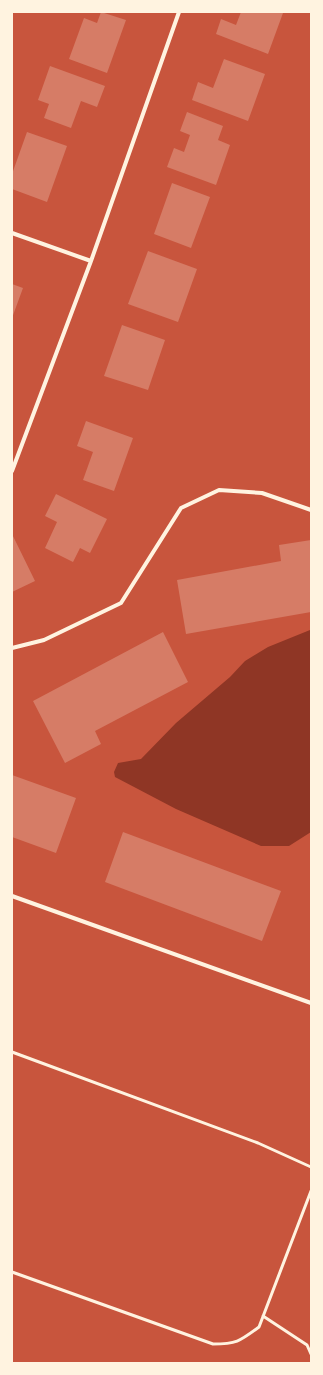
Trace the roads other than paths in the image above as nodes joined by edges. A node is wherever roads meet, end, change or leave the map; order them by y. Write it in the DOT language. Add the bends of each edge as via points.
graph roads {
  1 [pos="179,12"];
  2 [pos="12,233"];
  3 [pos="91,260"];
  4 [pos="12,472"];
  5 [pos="311,510"];
  6 [pos="12,648"];
  7 [pos="12,896"];
  8 [pos="311,1003"];
  9 [pos="12,1052"];
  10 [pos="311,1167"];
  11 [pos="311,1191"];
  12 [pos="12,1272"];
  13 [pos="263,1316"];
  14 [pos="311,1354"];
  1 -- 3 [label="street"];
  2 -- 3 [label="street"];
  3 -- 4 [label="street"];
  5 -- 6 [label="street" via="262,493 219,490 181,508 121,603 44,640"];
  7 -- 8 [label="street"];
  9 -- 10 [label="lane" via="258,1143"];
  11 -- 13 [label="lane"];
  12 -- 13 [label="lane" via="213,1344 240,1341 259,1327"];
  13 -- 14 [label="lane" via="306,1345"];
}
